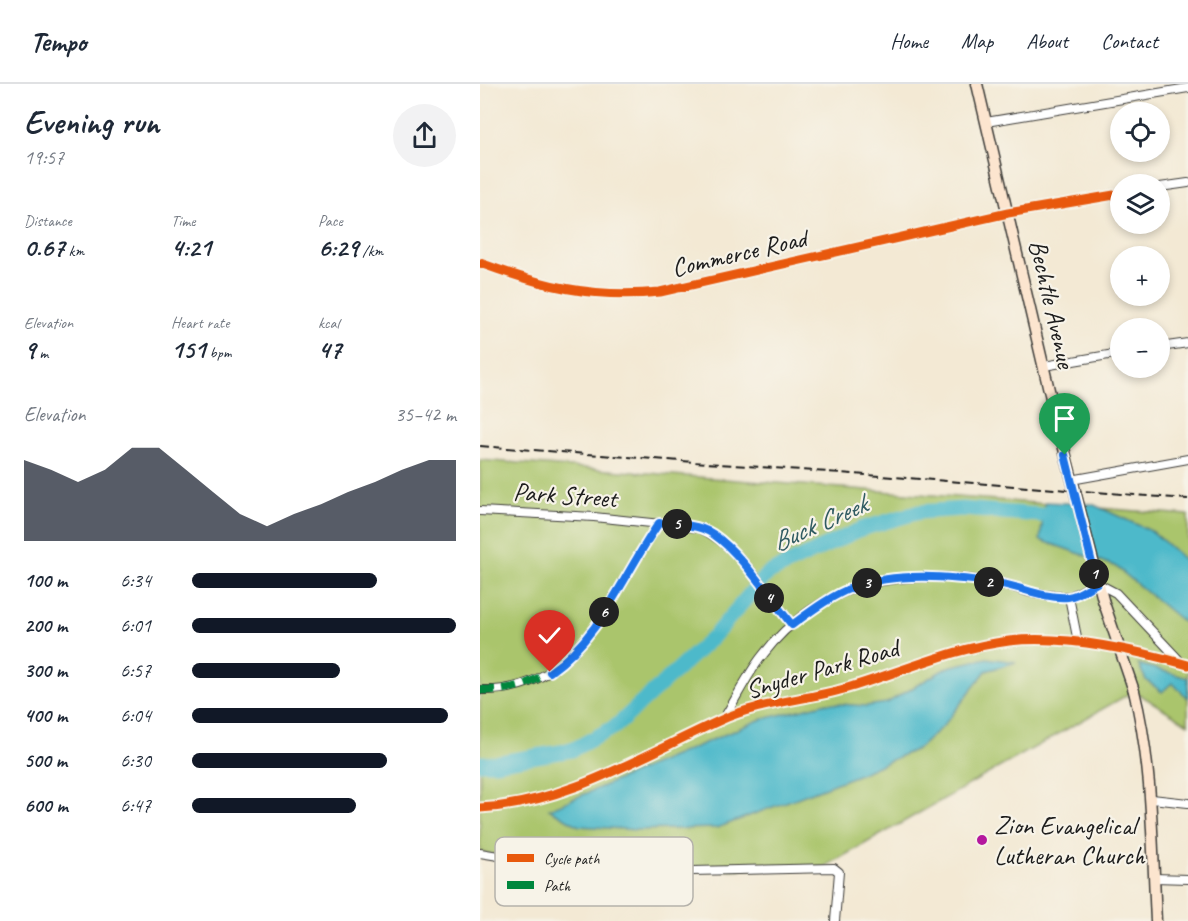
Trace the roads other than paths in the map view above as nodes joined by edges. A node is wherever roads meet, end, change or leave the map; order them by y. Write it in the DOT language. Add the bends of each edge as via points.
graph roads {
  1 [pos="977,84"];
  2 [pos="1188,88"];
  3 [pos="986,122"];
  4 [pos="1188,183"];
  5 [pos="1170,186"];
  6 [pos="1110,196"];
  7 [pos="1008,213"];
  8 [pos="480,263"];
  9 [pos="1188,343"];
  10 [pos="1170,346"];
  11 [pos="1110,355"];
  12 [pos="1044,366"];
  13 [pos="1188,459"];
  14 [pos="1071,480"];
  15 [pos="480,511"];
  16 [pos="646,522"];
  17 [pos="659,523"];
  18 [pos="1097,583"];
  19 [pos="1070,597"];
  20 [pos="792,625"];
  21 [pos="1078,642"];
  22 [pos="1185,664"];
  23 [pos="480,690"];
  24 [pos="724,718"];
  25 [pos="1152,799"];
  26 [pos="1188,803"];
  27 [pos="480,808"];
  28 [pos="480,854"];
  29 [pos="495,856"];
  30 [pos="693,871"];
  31 [pos="1154,878"];
  32 [pos="1188,879"];
  33 [pos="836,921"];
  34 [pos="1156,921"];
  1 -- 3 [label="main road, Bechtle Avenue"];
  2 -- 3 [label="street"];
  3 -- 7 [label="main road, Bechtle Avenue"];
  4 -- 5 [label="street"];
  6 -- 7 [label="street, Commerce Road"];
  7 -- 8 [label="street, Commerce Road" via="650,293 572,291 531,282"];
  7 -- 12 [label="main road, Bechtle Avenue"];
  9 -- 10 [label="street"];
  11 -- 12 [label="street"];
  12 -- 14 [label="main road, Bechtle Avenue"];
  13 -- 14 [label="street"];
  14 -- 18 [label="main road, Bechtle Avenue"];
  15 -- 16 [label="street, Park Street"];
  16 -- 17 [label="street, Snyder Park Road"];
  17 -- 20 [label="street, Snyder Park Road" via="699,528 712,534"];
  17 -- 23 [label="street" via="601,618 575,652 536,680 506,689"];
  18 -- 19 [label="street"];
  18 -- 22 [label="street" via="1116,593"];
  18 -- 25 [label="main road, Bechtle Avenue, bridge" via="1134,691"];
  19 -- 20 [label="street, Snyder Park Road" via="950,578 886,580 868,582 839,594"];
  19 -- 21 [label="street"];
  20 -- 24 [label="street, Snyder Park Road" via="762,657"];
  21 -- 22 [label="street, Snyder Park Road"];
  21 -- 24 [label="street, Snyder Park Road" via="1028,640 992,644 846,688"];
  24 -- 27 [label="street, Snyder Park Road" via="575,786 514,804"];
  25 -- 26 [label="street"];
  25 -- 31 [label="main road, Bechtle Avenue"];
  28 -- 29 [label="street"];
  30 -- 33 [label="street" via="834,868 839,872"];
  31 -- 32 [label="street"];
  31 -- 34 [label="main road, Bechtle Avenue"];
}
